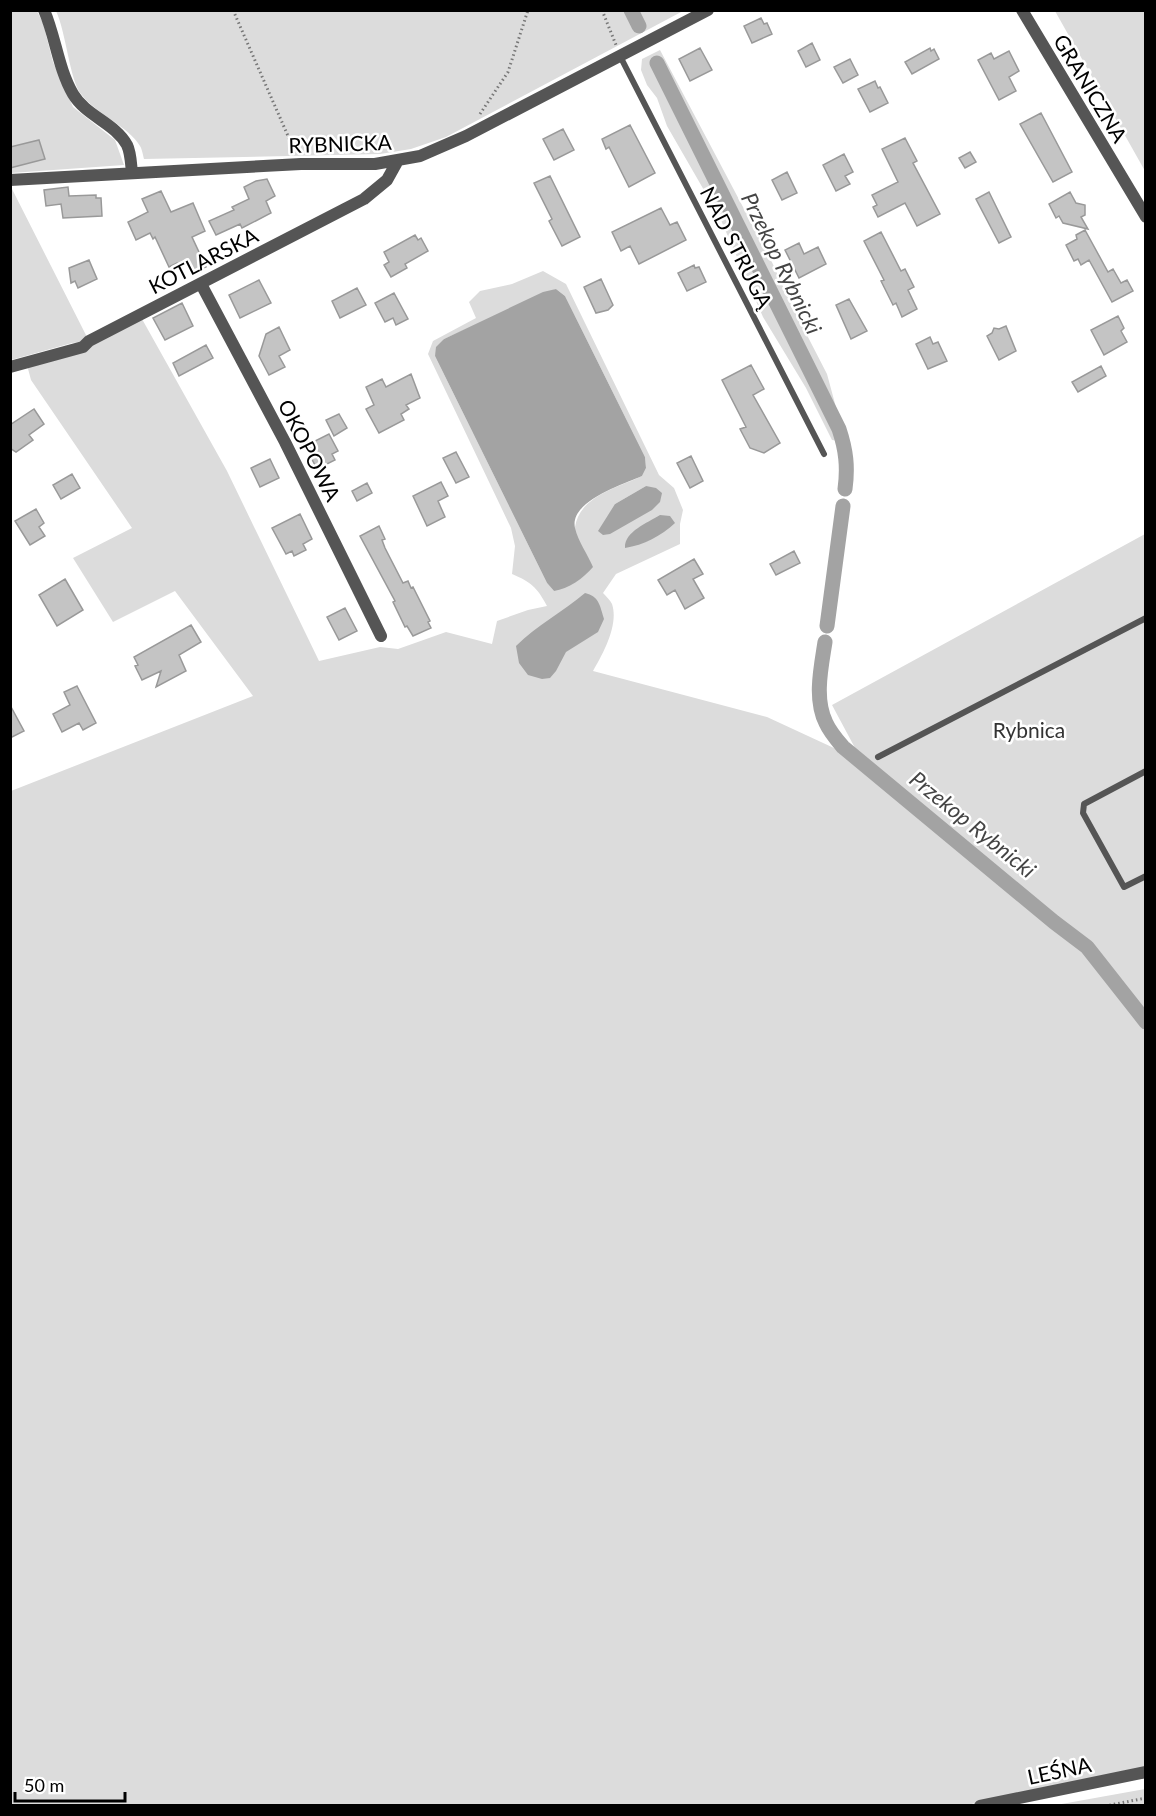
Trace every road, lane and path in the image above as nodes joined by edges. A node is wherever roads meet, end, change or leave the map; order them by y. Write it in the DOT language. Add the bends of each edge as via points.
graph roads {
  1 [pos="44,10"];
  2 [pos="233,10"];
  3 [pos="528,10"];
  4 [pos="602,10"];
  5 [pos="708,10"];
  6 [pos="1022,10"];
  7 [pos="620,55"];
  8 [pos="466,136"];
  9 [pos="397,162"];
  10 [pos="301,164"];
  11 [pos="132,173"];
  12 [pos="10,180"];
  13 [pos="1146,217"];
  14 [pos="201,284"];
  15 [pos="10,367"];
  16 [pos="824,454"];
  17 [pos="1146,618"];
  18 [pos="381,636"];
  19 [pos="878,757"];
  20 [pos="1146,771"];
  21 [pos="1146,876"];
  22 [pos="1146,1772"];
  23 [pos="1146,1798"];
  24 [pos="980,1806"];
  25 [pos="1105,1806"];
  1 -- 11 [label="street" via="64,78 75,98 129,147"];
  2 -- 10 [label="path"];
  3 -- 8 [label="path" via="508,72"];
  4 -- 7 [label="path"];
  5 -- 7 [label="street, RYBNICKA"];
  6 -- 13 [label="street, GRANICZNA"];
  7 -- 8 [label="street, RYBNICKA"];
  7 -- 16 [label="lane, NAD STRUGĄ"];
  8 -- 9 [label="street, RYBNICKA"];
  9 -- 10 [label="street, RYBNICKA"];
  9 -- 14 [label="street, KOTLARSKA" via="387,180 364,199"];
  10 -- 11 [label="street, RYBNICKA"];
  11 -- 12 [label="street, RYBNICKA"];
  14 -- 15 [label="street, KOTLARSKA" via="83,347"];
  14 -- 18 [label="street, OKOPOWA"];
  17 -- 19 [label="lane"];
  20 -- 21 [label="lane" via="1084,804 1083,813 1124,887"];
  22 -- 24 [label="street, LEŚNA"];
  23 -- 25 [label="path"];
}
